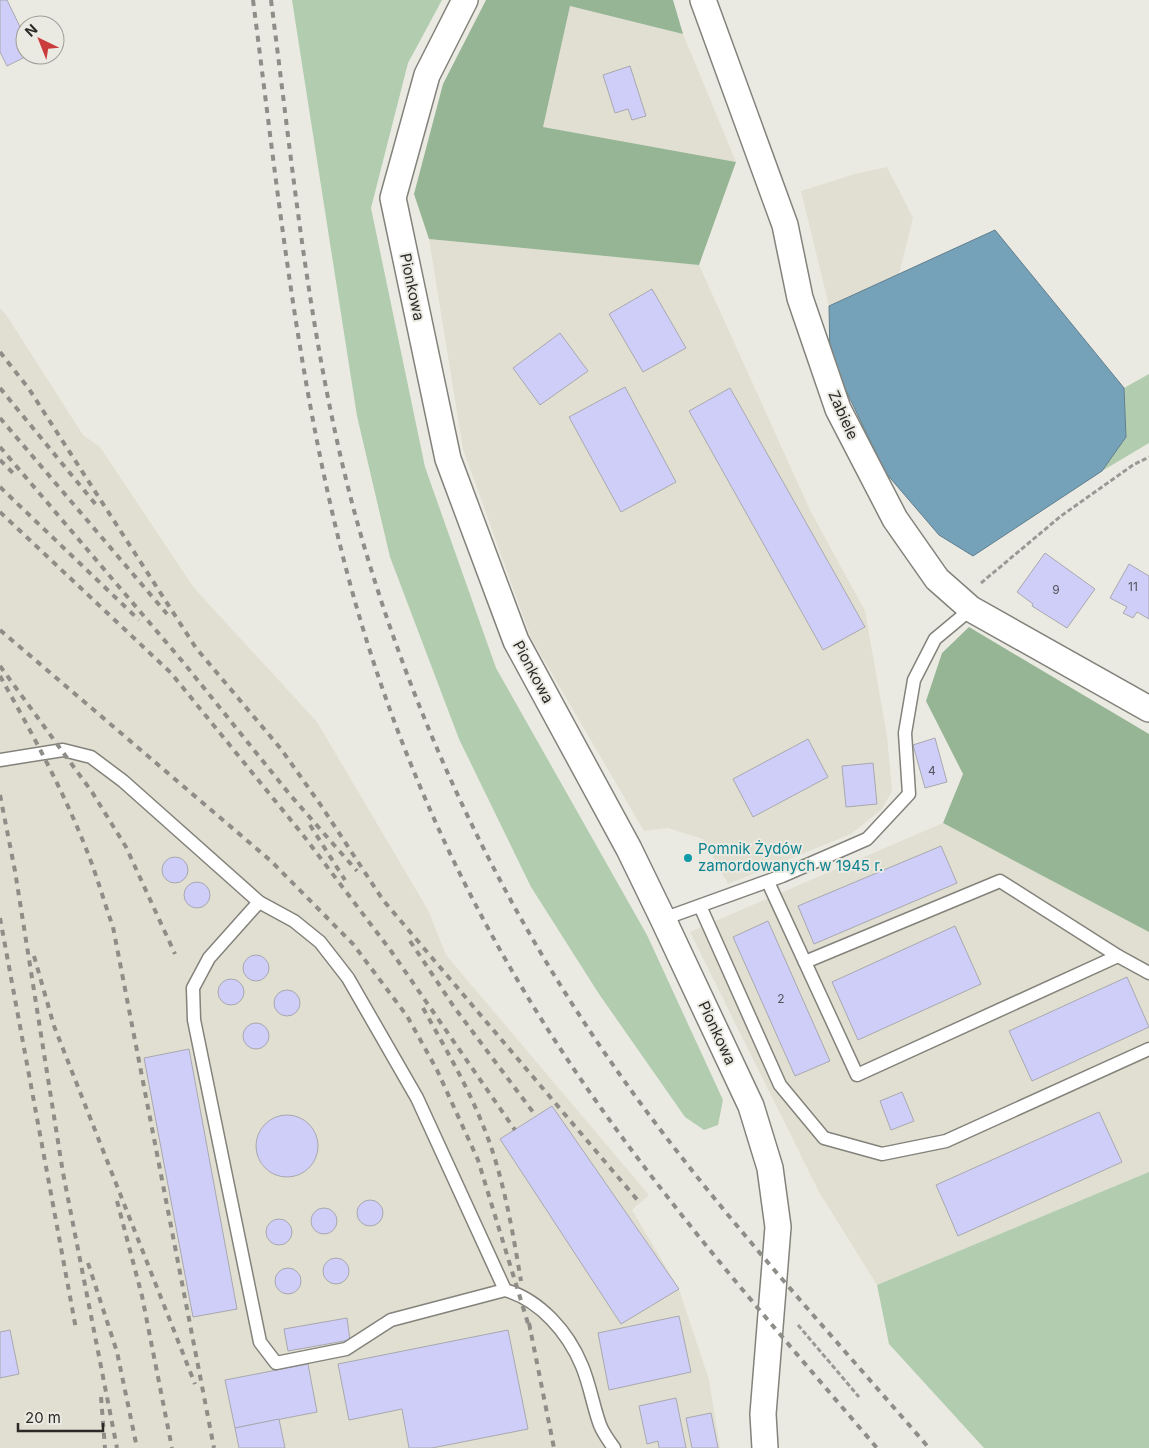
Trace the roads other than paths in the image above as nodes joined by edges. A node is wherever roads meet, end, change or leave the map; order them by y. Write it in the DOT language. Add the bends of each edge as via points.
graph roads {
  1 [pos="465,0"];
  2 [pos="703,0"];
  3 [pos="971,609"];
  4 [pos="1149,709"];
  5 [pos="0,760"];
  6 [pos="768,882"];
  7 [pos="259,902"];
  8 [pos="700,906"];
  9 [pos="664,919"];
  10 [pos="1118,956"];
  11 [pos="805,962"];
  12 [pos="1149,973"];
  13 [pos="1149,1049"];
  14 [pos="505,1290"];
  15 [pos="614,1448"];
  16 [pos="765,1448"];
  1 -- 9 [label="street, Pionkowa" via="427,75 393,198 448,459 516,641"];
  2 -- 3 [label="street, Zabiele" via="785,225 800,298 838,409 895,519 937,579"];
  3 -- 4 [label="street, Zabiele"];
  3 -- 6 [label="lane" via="935,639 914,680 905,733 909,794 867,839"];
  5 -- 7 [label="lane" via="63,750 91,757 123,781"];
  6 -- 8 [label="lane"];
  6 -- 11 [label="lane"];
  7 -- 14 [label="lane" via="294,921 320,942 348,978 417,1098"];
  7 -- 14 [label="lane" via="209,958 193,988 194,1020 260,1342 276,1363 346,1349 392,1320"];
  8 -- 9 [label="lane"];
  8 -- 13 [label="lane" via="780,1085 824,1138 882,1154 946,1141"];
  9 -- 16 [label="street, Pionkowa" via="751,1106 770,1168 778,1227 763,1414"];
  10 -- 11 [label="lane" via="1000,881"];
  10 -- 11 [label="lane" via="857,1075"];
  10 -- 12 [label="lane"];
  14 -- 15 [label="lane" via="519,1294 546,1314 568,1338 582,1366 601,1427"];
}
